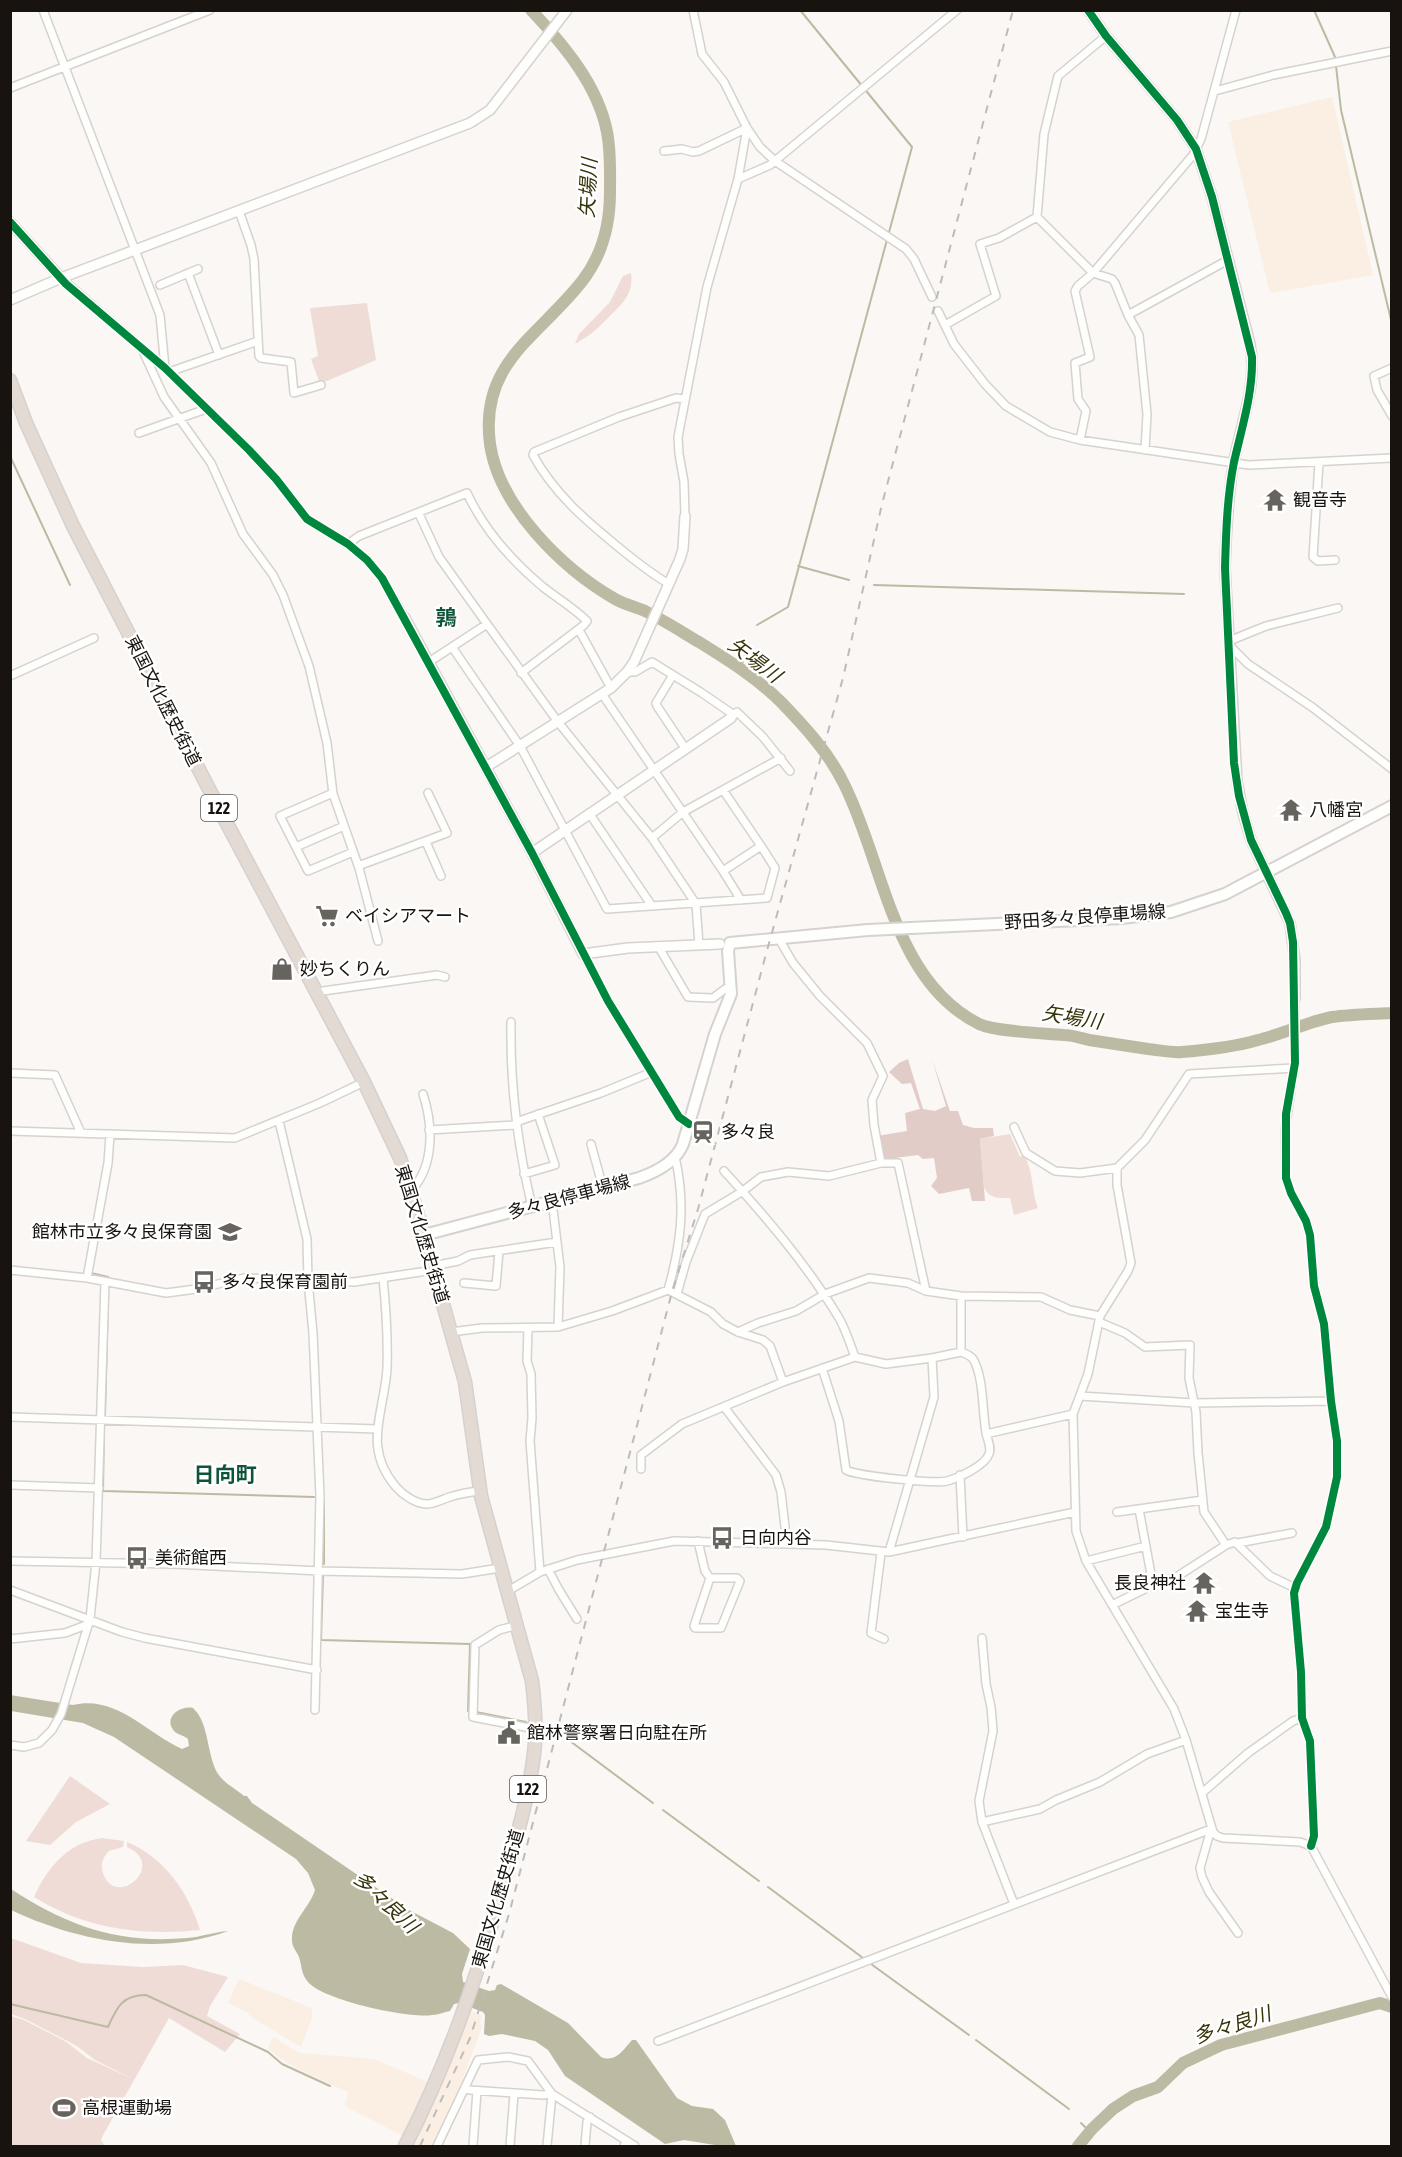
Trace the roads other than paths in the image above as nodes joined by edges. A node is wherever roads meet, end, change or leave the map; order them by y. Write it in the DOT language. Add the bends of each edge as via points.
graph roads {
  1 [pos="43,10"];
  2 [pos="210,10"];
  3 [pos="567,10"];
  4 [pos="693,10"];
  5 [pos="957,10"];
  6 [pos="1088,10"];
  7 [pos="1236,10"];
  8 [pos="1106,36"];
  9 [pos="1392,51"];
  10 [pos="64,67"];
  11 [pos="10,88"];
  12 [pos="1215,91"];
  13 [pos="747,128"];
  14 [pos="1197,150"];
  15 [pos="664,151"];
  16 [pos="775,161"];
  17 [pos="738,179"];
  18 [pos="239,211"];
  19 [pos="1037,217"];
  20 [pos="10,222"];
  21 [pos="135,250"];
  22 [pos="1228,260"];
  23 [pos="198,269"];
  24 [pos="188,273"];
  25 [pos="1093,273"];
  26 [pos="61,278"];
  27 [pos="160,285"];
  28 [pos="932,297"];
  29 [pos="10,300"];
  30 [pos="938,311"];
  31 [pos="1128,315"];
  32 [pos="945,325"];
  33 [pos="258,341"];
  34 [pos="142,349"];
  35 [pos="219,355"];
  36 [pos="1392,369"];
  37 [pos="167,370"];
  38 [pos="10,381"];
  39 [pos="321,386"];
  40 [pos="685,399"];
  41 [pos="206,409"];
  42 [pos="1392,416"];
  43 [pos="180,419"];
  44 [pos="139,433"];
  45 [pos="1080,440"];
  46 [pos="1145,450"];
  47 [pos="1392,458"];
  48 [pos="1319,463"];
  49 [pos="1234,464"];
  50 [pos="419,514"];
  51 [pos="685,516"];
  52 [pos="348,544"];
  53 [pos="1335,560"];
  54 [pos="668,586"];
  55 [pos="1338,608"];
  56 [pos="405,618"];
  57 [pos="487,624"];
  58 [pos="579,630"];
  59 [pos="94,638"];
  60 [pos="1229,643"];
  61 [pos="452,647"];
  62 [pos="429,662"];
  63 [pos="627,672"];
  64 [pos="521,673"];
  65 [pos="673,675"];
  66 [pos="10,676"];
  67 [pos="611,688"];
  68 [pos="602,694"];
  69 [pos="732,716"];
  70 [pos="558,722"];
  71 [pos="520,746"];
  72 [pos="685,748"];
  73 [pos="781,758"];
  74 [pos="486,767"];
  75 [pos="653,770"];
  76 [pos="1392,770"];
  77 [pos="790,771"];
  78 [pos="723,790"];
  79 [pos="333,793"];
  80 [pos="428,794"];
  81 [pos="616,795"];
  82 [pos="1392,806"];
  83 [pos="682,812"];
  84 [pos="589,813"];
  85 [pos="344,826"];
  86 [pos="564,831"];
  87 [pos="652,838"];
  88 [pos="426,842"];
  89 [pos="761,846"];
  90 [pos="296,847"];
  91 [pos="353,852"];
  92 [pos="532,853"];
  93 [pos="358,866"];
  94 [pos="723,871"];
  95 [pos="1266,873"];
  96 [pos="441,876"];
  97 [pos="741,900"];
  98 [pos="696,904"];
  99 [pos="652,906"];
  100 [pos="779,939"];
  101 [pos="378,941"];
  102 [pos="720,944"];
  103 [pos="699,945"];
  104 [pos="658,946"];
  105 [pos="584,954"];
  106 [pos="445,977"];
  107 [pos="732,990"];
  108 [pos="318,994"];
  109 [pos="1295,999"];
  110 [pos="511,1022"];
  111 [pos="1295,1065"];
  112 [pos="10,1072"];
  113 [pos="652,1072"];
  114 [pos="364,1082"];
  115 [pos="423,1094"];
  116 [pos="538,1114"];
  117 [pos="279,1121"];
  118 [pos="516,1123"];
  119 [pos="689,1124"];
  120 [pos="1014,1127"];
  121 [pos="429,1130"];
  122 [pos="10,1131"];
  123 [pos="81,1133"];
  124 [pos="110,1135"];
  125 [pos="591,1144"];
  126 [pos="675,1157"];
  127 [pos="881,1163"];
  128 [pos="1117,1168"];
  129 [pos="724,1171"];
  130 [pos="524,1173"];
  131 [pos="603,1188"];
  132 [pos="411,1191"];
  133 [pos="743,1191"];
  134 [pos="552,1201"];
  135 [pos="532,1206"];
  136 [pos="424,1235"];
  137 [pos="557,1242"];
  138 [pos="498,1251"];
  139 [pos="433,1268"];
  140 [pos="10,1270"];
  141 [pos="87,1278"];
  142 [pos="383,1278"];
  143 [pos="308,1281"];
  144 [pos="105,1282"];
  145 [pos="464,1283"];
  146 [pos="668,1290"];
  147 [pos="926,1292"];
  148 [pos="676,1294"];
  149 [pos="825,1294"];
  150 [pos="961,1296"];
  151 [pos="1100,1319"];
  152 [pos="558,1327"];
  153 [pos="528,1328"];
  154 [pos="451,1332"];
  155 [pos="738,1332"];
  156 [pos="961,1352"];
  157 [pos="855,1357"];
  158 [pos="932,1358"];
  159 [pos="822,1368"];
  160 [pos="783,1382"];
  161 [pos="1080,1396"];
  162 [pos="1331,1401"];
  163 [pos="1194,1403"];
  164 [pos="725,1408"];
  165 [pos="1073,1414"];
  166 [pos="10,1418"];
  167 [pos="101,1420"];
  168 [pos="318,1427"];
  169 [pos="378,1428"];
  170 [pos="986,1434"];
  171 [pos="641,1469"];
  172 [pos="960,1475"];
  173 [pos="911,1479"];
  174 [pos="10,1485"];
  175 [pos="99,1488"];
  176 [pos="480,1491"];
  177 [pos="1203,1500"];
  178 [pos="1139,1509"];
  179 [pos="1075,1512"];
  180 [pos="1117,1512"];
  181 [pos="1292,1533"];
  182 [pos="963,1537"];
  183 [pos="698,1541"];
  184 [pos="787,1544"];
  185 [pos="1238,1544"];
  186 [pos="1226,1545"];
  187 [pos="1146,1546"];
  188 [pos="885,1552"];
  189 [pos="10,1561"];
  190 [pos="1086,1561"];
  191 [pos="96,1562"];
  192 [pos="500,1568"];
  193 [pos="544,1570"];
  194 [pos="320,1571"];
  195 [pos="710,1578"];
  196 [pos="1153,1585"];
  197 [pos="1295,1588"];
  198 [pos="10,1590"];
  199 [pos="508,1591"];
  200 [pos="1112,1605"];
  201 [pos="577,1619"];
  202 [pos="90,1622"];
  203 [pos="518,1625"];
  204 [pos="982,1638"];
  205 [pos="10,1639"];
  206 [pos="884,1639"];
  207 [pos="317,1670"];
  208 [pos="315,1710"];
  209 [pos="1302,1718"];
  210 [pos="535,1729"];
  211 [pos="1186,1740"];
  212 [pos="10,1745"];
  213 [pos="1202,1793"];
  214 [pos="982,1822"];
  215 [pos="1212,1830"];
  216 [pos="1311,1846"];
  217 [pos="1014,1904"];
  218 [pos="1238,1934"];
  219 [pos="1391,1997"];
  220 [pos="658,2040"];
  221 [pos="465,2088"];
  222 [pos="477,2091"];
  223 [pos="514,2094"];
  224 [pos="552,2094"];
  225 [pos="590,2117"];
  226 [pos="629,2145"];
  227 [pos="405,2146"];
  228 [pos="436,2146"];
  229 [pos="472,2146"];
  230 [pos="510,2146"];
  231 [pos="547,2146"];
  232 [pos="585,2146"];
  1 -- 10 [label="street"];
  2 -- 10 [label="street"];
  3 -- 18 [label="street" via="490,110 470,123"];
  4 -- 13 [label="street" via="702,54 724,82"];
  5 -- 16 [label="street"];
  6 -- 8 [label="street"];
  7 -- 12 [label="street"];
  8 -- 14 [label="street" via="1177,120"];
  8 -- 19 [label="street" via="1058,76 1044,134"];
  9 -- 12 [label="street"];
  10 -- 11 [label="street"];
  10 -- 21 [label="street"];
  12 -- 14 [label="street"];
  13 -- 15 [label="street" via="699,151"];
  13 -- 16 [label="street"];
  13 -- 17 [label="street"];
  14 -- 22 [label="street"];
  14 -- 25 [label="street"];
  16 -- 17 [label="street"];
  16 -- 28 [label="street" via="906,249"];
  17 -- 40 [label="street" via="707,287"];
  18 -- 21 [label="street"];
  18 -- 33 [label="street" via="254,259"];
  19 -- 25 [label="street"];
  19 -- 32 [label="street" via="980,244 996,296"];
  20 -- 26 [label="street"];
  21 -- 26 [label="street"];
  21 -- 37 [label="street" via="160,315"];
  22 -- 31 [label="street"];
  22 -- 49 [label="street" via="1252,357 1250,392"];
  23 -- 24 [label="street"];
  24 -- 27 [label="street"];
  24 -- 35 [label="street"];
  25 -- 31 [label="street" via="1112,279"];
  25 -- 45 [label="street" via="1075,291 1090,357 1076,363 1078,399 1086,411"];
  26 -- 29 [label="street"];
  26 -- 34 [label="street"];
  30 -- 32 [label="street"];
  31 -- 46 [label="street" via="1139,335 1147,414"];
  32 -- 45 [label="street" via="964,359 1006,405 1050,432"];
  33 -- 35 [label="street"];
  33 -- 39 [label="street" via="261,358 291,362 294,393"];
  34 -- 37 [label="street"];
  34 -- 43 [label="street" via="164,397"];
  35 -- 37 [label="street"];
  36 -- 42 [label="street" via="1374,376 1377,390"];
  37 -- 41 [label="street"];
  38 -- 108 [label="highway, 東国文化歴史街道 / 122" via="73,526"];
  40 -- 51 [label="street" via="678,446"];
  40 -- 54 [label="street" via="676,398 619,417 533,455 573,509"];
  41 -- 43 [label="street"];
  41 -- 52 [label="street" via="276,479 308,519"];
  43 -- 44 [label="street"];
  43 -- 79 [label="street" via="211,464 243,534 284,595 309,666 327,743"];
  45 -- 46 [label="street"];
  46 -- 49 [label="street"];
  47 -- 48 [label="street"];
  48 -- 49 [label="street"];
  48 -- 53 [label="street" via="1313,557 1318,561"];
  49 -- 60 [label="street" via="1226,549"];
  50 -- 52 [label="street" via="359,536"];
  50 -- 57 [label="street" via="439,557"];
  50 -- 58 [label="street" via="467,493 502,547 541,585 587,621"];
  51 -- 54 [label="street" via="683,549"];
  52 -- 56 [label="street" via="382,578"];
  54 -- 63 [label="street"];
  55 -- 60 [label="street" via="1266,626"];
  56 -- 62 [label="street"];
  57 -- 61 [label="street"];
  57 -- 64 [label="street"];
  58 -- 64 [label="street"];
  58 -- 67 [label="street"];
  59 -- 66 [label="street"];
  60 -- 76 [label="street" via="1248,664 1312,706"];
  60 -- 95 [label="street" via="1237,781 1246,824"];
  61 -- 62 [label="street"];
  61 -- 71 [label="street"];
  62 -- 74 [label="street"];
  63 -- 65 [label="street" via="652,662"];
  63 -- 67 [label="street"];
  64 -- 70 [label="street"];
  65 -- 69 [label="street"];
  65 -- 72 [label="street" via="656,703"];
  67 -- 68 [label="street"];
  68 -- 70 [label="street"];
  68 -- 75 [label="street"];
  69 -- 72 [label="street"];
  69 -- 73 [label="street" via="737,712"];
  70 -- 71 [label="street"];
  70 -- 81 [label="street"];
  71 -- 74 [label="street"];
  71 -- 86 [label="street"];
  72 -- 75 [label="street"];
  73 -- 77 [label="street"];
  73 -- 78 [label="street"];
  74 -- 92 [label="street"];
  75 -- 81 [label="street"];
  75 -- 83 [label="street"];
  78 -- 83 [label="street"];
  78 -- 89 [label="street"];
  79 -- 85 [label="street"];
  79 -- 90 [label="street" via="280,816"];
  80 -- 88 [label="street" via="447,833"];
  81 -- 84 [label="street"];
  81 -- 87 [label="street"];
  82 -- 95 [label="main road, 野田多々良停車場線"];
  83 -- 87 [label="street"];
  83 -- 94 [label="street"];
  84 -- 86 [label="street"];
  84 -- 99 [label="street"];
  85 -- 90 [label="street"];
  85 -- 91 [label="street"];
  86 -- 92 [label="street"];
  86 -- 99 [label="street" via="607,909"];
  87 -- 98 [label="street"];
  88 -- 93 [label="street"];
  88 -- 96 [label="street"];
  89 -- 94 [label="street"];
  89 -- 97 [label="street" via="775,868 769,896"];
  90 -- 91 [label="street" via="308,871"];
  91 -- 93 [label="street"];
  92 -- 105 [label="street"];
  93 -- 101 [label="street"];
  94 -- 97 [label="street"];
  95 -- 100 [label="main road, 野田多々良停車場線" via="1211,900 1153,915"];
  95 -- 109 [label="street" via="1290,923"];
  97 -- 98 [label="street"];
  98 -- 99 [label="street"];
  98 -- 103 [label="street"];
  100 -- 107 [label="main road" via="730,943"];
  100 -- 127 [label="street" via="820,996 869,1046 883,1076 872,1100"];
  102 -- 103 [label="street"];
  103 -- 104 [label="street"];
  104 -- 105 [label="street"];
  104 -- 107 [label="street" via="688,996 713,999 725,989"];
  105 -- 113 [label="street"];
  106 -- 108 [label="street" via="399,980"];
  107 -- 119 [label="main road"];
  108 -- 114 [label="highway, 東国文化歴史街道 / 122"];
  109 -- 111 [label="street"];
  110 -- 118 [label="street"];
  111 -- 128 [label="street" via="1189,1074 1145,1140"];
  111 -- 162 [label="street" via="1286,1122 1286,1178 1310,1235"];
  112 -- 123 [label="street" via="55,1075"];
  113 -- 116 [label="street"];
  113 -- 119 [label="street" via="679,1117"];
  114 -- 117 [label="street"];
  114 -- 132 [label="highway, 東国文化歴史街道 / 122"];
  115 -- 121 [label="street"];
  116 -- 118 [label="street"];
  116 -- 130 [label="street" via="555,1165"];
  117 -- 124 [label="street" via="236,1138"];
  117 -- 143 [label="street" via="307,1239"];
  118 -- 121 [label="street"];
  118 -- 130 [label="street"];
  119 -- 126 [label="main road" via="684,1144"];
  120 -- 128 [label="street" via="1026,1153 1055,1171 1080,1173"];
  121 -- 132 [label="street" via="426,1170"];
  122 -- 123 [label="street"];
  123 -- 124 [label="street"];
  124 -- 141 [label="street"];
  125 -- 131 [label="street"];
  126 -- 131 [label="main road, 多々良停車場線" via="647,1175"];
  126 -- 146 [label="street" via="682,1191 682,1226"];
  127 -- 133 [label="street" via="829,1176 788,1172 766,1175"];
  127 -- 147 [label="street" via="898,1163"];
  128 -- 151 [label="street" via="1131,1263"];
  129 -- 133 [label="street"];
  130 -- 135 [label="street"];
  131 -- 134 [label="main road, 多々良停車場線"];
  132 -- 136 [label="highway, 東国文化歴史街道 / 122"];
  133 -- 148 [label="street" via="705,1214"];
  133 -- 149 [label="street"];
  134 -- 135 [label="main road, 多々良停車場線"];
  134 -- 137 [label="street"];
  135 -- 136 [label="main road, 多々良停車場線"];
  136 -- 139 [label="highway, 東国文化歴史街道 / 122"];
  137 -- 138 [label="street"];
  137 -- 152 [label="street"];
  138 -- 139 [label="street" via="470,1255"];
  138 -- 145 [label="street" via="496,1286"];
  139 -- 142 [label="street"];
  139 -- 154 [label="highway, 東国文化歴史街道 / 122"];
  140 -- 141 [label="street"];
  141 -- 144 [label="street"];
  142 -- 143 [label="street"];
  142 -- 169 [label="street" via="387,1371"];
  143 -- 144 [label="street" via="244,1278 166,1293"];
  143 -- 168 [label="street"];
  144 -- 167 [label="street"];
  146 -- 148 [label="street"];
  146 -- 152 [label="street"];
  147 -- 149 [label="street" via="908,1283 869,1278"];
  147 -- 150 [label="street"];
  148 -- 155 [label="street"];
  149 -- 155 [label="street" via="796,1311"];
  149 -- 157 [label="street"];
  150 -- 151 [label="street" via="1037,1297"];
  150 -- 156 [label="street"];
  151 -- 161 [label="street"];
  151 -- 163 [label="street" via="1145,1347 1190,1345 1189,1378"];
  152 -- 153 [label="street"];
  153 -- 154 [label="street"];
  153 -- 193 [label="street" via="530,1441"];
  154 -- 176 [label="highway, 東国文化歴史街道 / 122" via="467,1391"];
  155 -- 160 [label="street" via="770,1346"];
  156 -- 158 [label="street"];
  156 -- 170 [label="street" via="974,1360"];
  157 -- 158 [label="street" via="886,1364"];
  157 -- 159 [label="street"];
  158 -- 173 [label="street" via="934,1397"];
  159 -- 160 [label="street"];
  159 -- 173 [label="street" via="839,1421 846,1470"];
  160 -- 164 [label="street"];
  161 -- 163 [label="street"];
  161 -- 165 [label="street"];
  162 -- 163 [label="street"];
  162 -- 197 [label="street" via="1337,1477 1324,1532"];
  163 -- 177 [label="street"];
  164 -- 171 [label="street" via="667,1434 642,1455"];
  164 -- 184 [label="street" via="777,1475"];
  165 -- 170 [label="street"];
  165 -- 179 [label="street"];
  166 -- 167 [label="street"];
  167 -- 168 [label="street"];
  167 -- 175 [label="street"];
  168 -- 169 [label="street"];
  168 -- 194 [label="street"];
  169 -- 176 [label="street" via="380,1460 392,1482 417,1502 431,1504"];
  170 -- 172 [label="street" via="991,1447 989,1456"];
  172 -- 173 [label="street" via="944,1482"];
  172 -- 182 [label="street"];
  173 -- 188 [label="street"];
  174 -- 175 [label="street"];
  175 -- 191 [label="street"];
  176 -- 192 [label="highway, 東国文化歴史街道 / 122"];
  177 -- 178 [label="street"];
  177 -- 186 [label="street" via="1204,1512"];
  178 -- 180 [label="street"];
  178 -- 187 [label="street"];
  179 -- 182 [label="street"];
  179 -- 190 [label="street" via="1077,1538"];
  181 -- 185 [label="street"];
  182 -- 188 [label="street"];
  183 -- 184 [label="street"];
  183 -- 193 [label="street" via="674,1541 603,1553"];
  183 -- 195 [label="street"];
  184 -- 188 [label="street"];
  185 -- 186 [label="street"];
  185 -- 197 [label="street" via="1270,1576"];
  186 -- 196 [label="street" via="1178,1576"];
  187 -- 190 [label="street"];
  187 -- 196 [label="street"];
  188 -- 206 [label="street" via="871,1633"];
  189 -- 191 [label="street"];
  190 -- 200 [label="street"];
  191 -- 194 [label="street"];
  191 -- 202 [label="street"];
  192 -- 194 [label="street" via="471,1574"];
  192 -- 199 [label="highway, 東国文化歴史街道 / 122"];
  193 -- 199 [label="street"];
  193 -- 201 [label="street"];
  194 -- 207 [label="street"];
  195 -- 195 [label="street" via="694,1626 695,1628 721,1628 740,1581"];
  196 -- 200 [label="street"];
  197 -- 209 [label="street"];
  198 -- 202 [label="street"];
  199 -- 203 [label="highway, 東国文化歴史街道 / 122"];
  200 -- 211 [label="street" via="1174,1710"];
  202 -- 205 [label="street" via="65,1633"];
  202 -- 207 [label="street" via="145,1638"];
  202 -- 212 [label="street" via="50,1734 39,1743"];
  203 -- 210 [label="highway, 東国文化歴史街道 / 122" via="532,1681"];
  203 -- 210 [label="street" via="499,1630 475,1645 473,1717"];
  204 -- 214 [label="street" via="993,1731 979,1801"];
  207 -- 208 [label="street"];
  209 -- 213 [label="street" via="1248,1754"];
  209 -- 216 [label="street" via="1310,1741 1314,1836"];
  210 -- 227 [label="highway, 東国文化歴史街道 / 122" via="527,1794 474,1983 437,2082"];
  211 -- 213 [label="street"];
  211 -- 214 [label="street" via="1147,1754 1100,1782 1040,1809"];
  213 -- 215 [label="street"];
  214 -- 217 [label="street"];
  215 -- 216 [label="street" via="1224,1838"];
  215 -- 217 [label="street"];
  215 -- 218 [label="street" via="1200,1868 1202,1877"];
  216 -- 219 [label="street"];
  217 -- 220 [label="street"];
  221 -- 222 [label="street"];
  221 -- 224 [label="street" via="478,2060 508,2057 528,2061"];
  221 -- 228 [label="street"];
  222 -- 223 [label="street"];
  222 -- 229 [label="street"];
  223 -- 224 [label="street"];
  223 -- 230 [label="street"];
  224 -- 225 [label="street"];
  224 -- 231 [label="street"];
  225 -- 226 [label="street"];
  225 -- 232 [label="street"];
}
